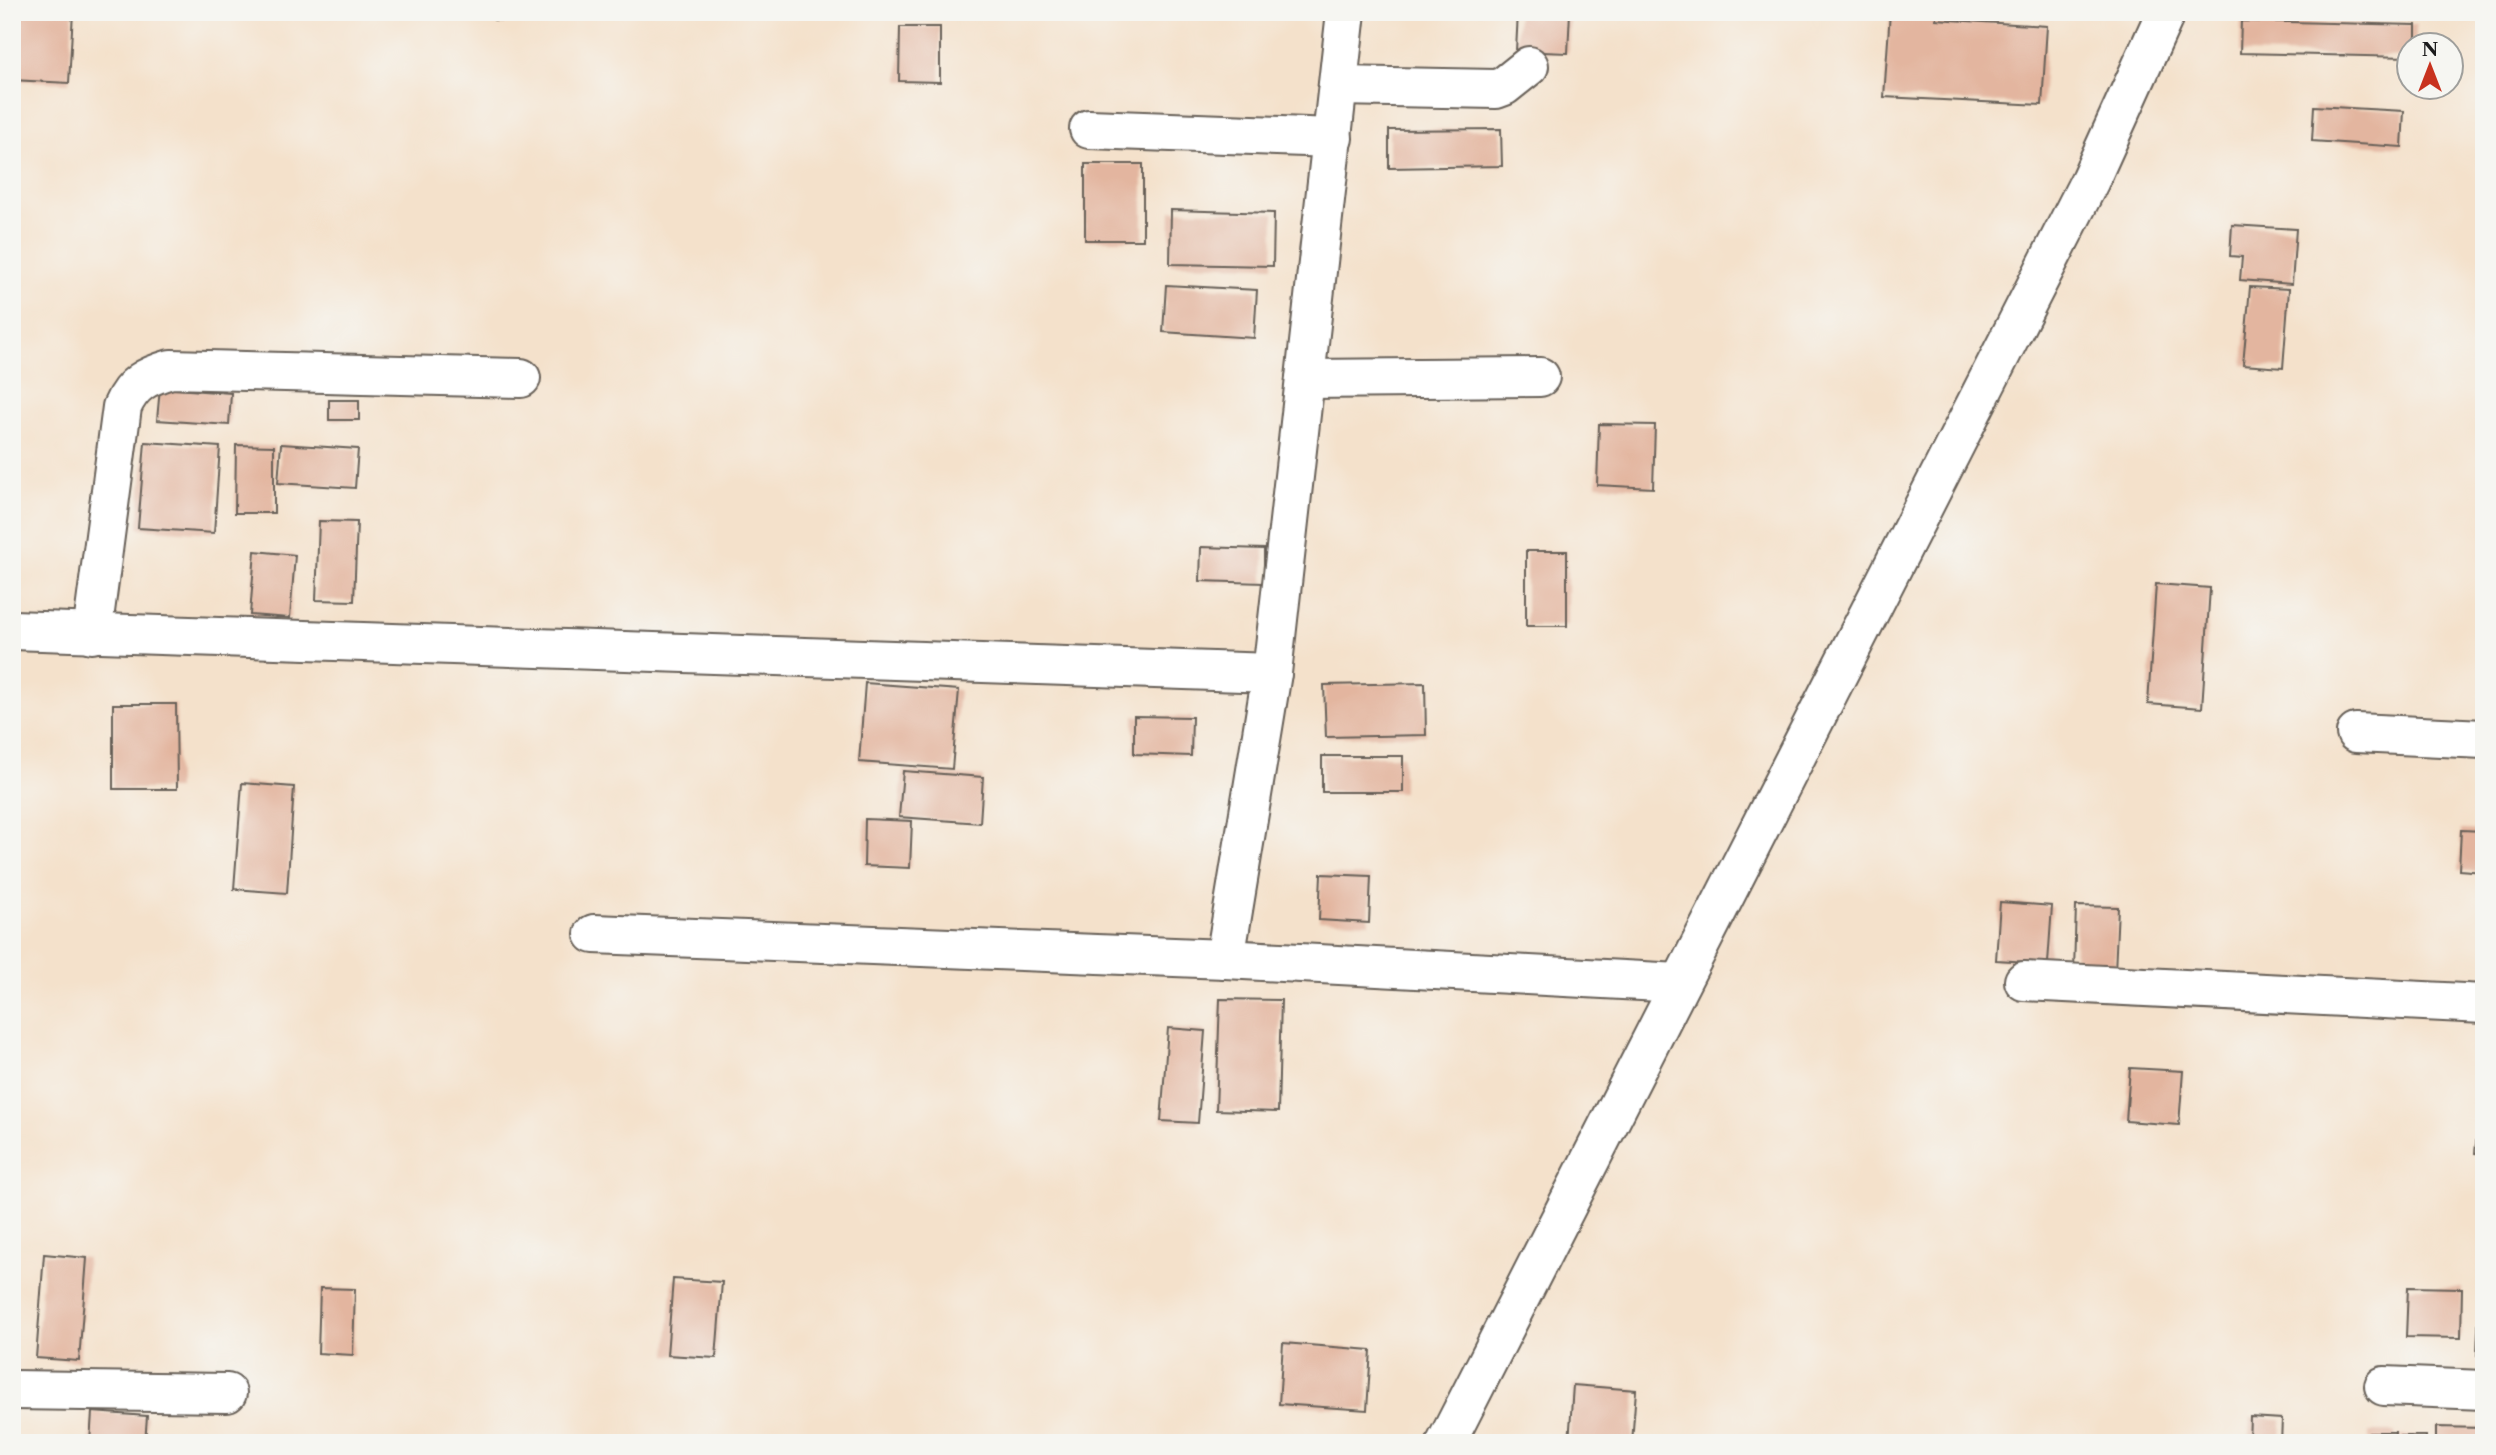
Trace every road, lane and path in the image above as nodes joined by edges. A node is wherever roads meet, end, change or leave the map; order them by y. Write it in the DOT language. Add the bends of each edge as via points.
graph roads {
  1 [pos="1346,12"];
  2 [pos="2166,12"];
  3 [pos="1529,66"];
  4 [pos="1338,86"];
  5 [pos="1089,129"];
  6 [pos="1333,138"];
  7 [pos="1540,377"];
  8 [pos="521,378"];
  9 [pos="1305,379"];
  10 [pos="12,629"];
  11 [pos="92,634"];
  12 [pos="1272,673"];
  13 [pos="2356,733"];
  14 [pos="2484,739"];
  15 [pos="594,934"];
  16 [pos="1225,958"];
  17 [pos="2024,981"];
  18 [pos="1680,983"];
  19 [pos="2484,1004"];
  20 [pos="2384,1386"];
  21 [pos="12,1390"];
  22 [pos="2484,1390"];
  23 [pos="228,1393"];
  24 [pos="1446,1443"];
  1 -- 4 [label="street"];
  2 -- 18 [label="street" via="2090,180"];
  3 -- 4 [label="street" via="1496,89"];
  4 -- 6 [label="street"];
  5 -- 6 [label="street"];
  6 -- 9 [label="street"];
  7 -- 9 [label="street"];
  8 -- 11 [label="street" via="171,369 138,382 122,407"];
  9 -- 12 [label="street"];
  10 -- 11 [label="street"];
  11 -- 12 [label="street"];
  12 -- 16 [label="street"];
  13 -- 14 [label="street"];
  15 -- 16 [label="street"];
  16 -- 18 [label="street"];
  17 -- 19 [label="street"];
  18 -- 24 [label="street"];
  20 -- 22 [label="street"];
  21 -- 23 [label="street"];
}
